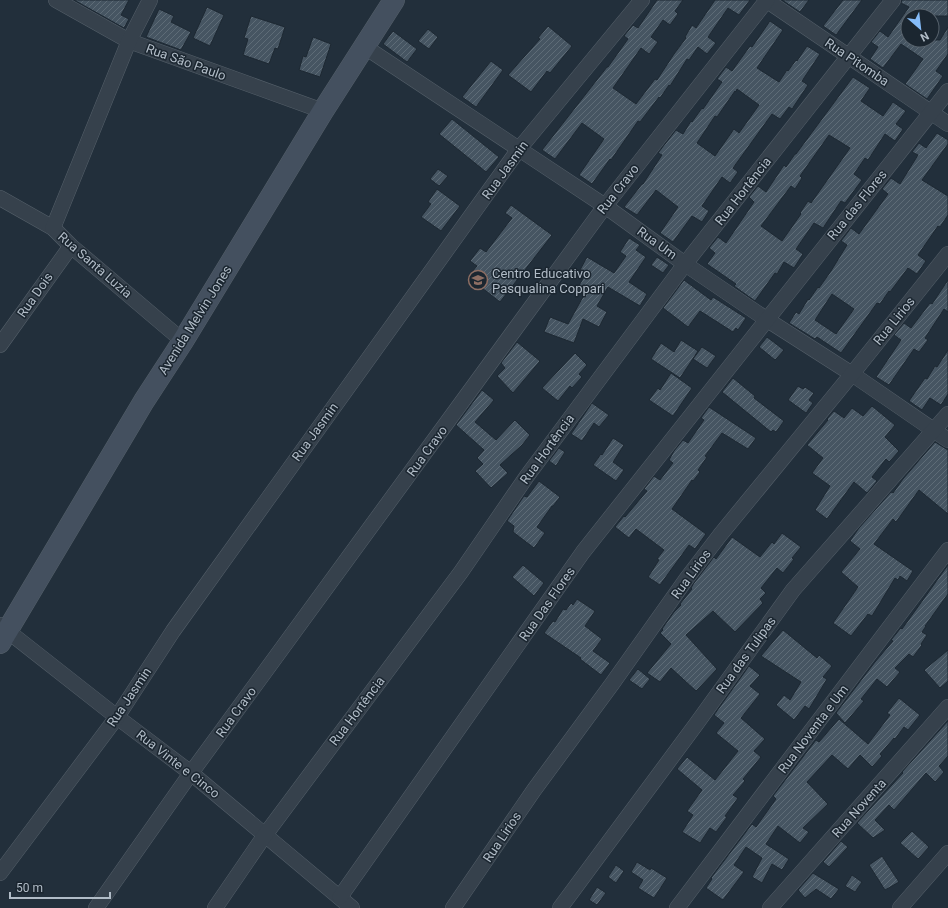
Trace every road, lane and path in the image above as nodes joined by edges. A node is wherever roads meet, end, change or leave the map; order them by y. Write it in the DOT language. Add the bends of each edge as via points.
graph roads {
  1 [pos="56,0"];
  2 [pos="150,0"];
  3 [pos="394,0"];
  4 [pos="642,0"];
  5 [pos="767,0"];
  6 [pos="893,0"];
  7 [pos="129,41"];
  8 [pos="365,47"];
  9 [pos="848,56"];
  10 [pos="948,91"];
  11 [pos="323,111"];
  12 [pos="931,112"];
  13 [pos="948,124"];
  14 [pos="519,148"];
  15 [pos="0,198"];
  16 [pos="605,206"];
  17 [pos="52,228"];
  18 [pos="71,246"];
  19 [pos="948,254"];
  20 [pos="685,264"];
  21 [pos="766,319"];
  22 [pos="184,341"];
  23 [pos="0,345"];
  24 [pos="852,374"];
  25 [pos="948,414"];
  26 [pos="934,431"];
  27 [pos="948,440"];
  28 [pos="948,550"];
  29 [pos="3,633"];
  30 [pos="948,707"];
  31 [pos="117,717"];
  32 [pos="191,773"];
  33 [pos="265,836"];
  34 [pos="948,853"];
  35 [pos="0,874"];
  36 [pos="340,897"];
  37 [pos="96,908"];
  38 [pos="215,908"];
  39 [pos="352,908"];
  40 [pos="453,908"];
  41 [pos="560,908"];
  42 [pos="677,908"];
  43 [pos="770,908"];
  44 [pos="900,908"];
  1 -- 7 [label="street, Rua São Paulo"];
  2 -- 7 [label="street"];
  3 -- 8 [label="main road, Avenida Melvin Jones"];
  4 -- 14 [label="street, Rua Jasmin"];
  5 -- 9 [label="street, Rua Pitomba"];
  5 -- 16 [label="street, Rua Cravo"];
  6 -- 9 [label="street, Rua Hortência"];
  7 -- 11 [label="street, Rua São Paulo"];
  7 -- 17 [label="street"];
  8 -- 11 [label="main road, Avenida Melvin Jones"];
  8 -- 14 [label="street, Rua Um"];
  9 -- 12 [label="street, Rua Pitomba"];
  9 -- 20 [label="street, Rua Hortência"];
  10 -- 12 [label="street, Rua das Flores"];
  11 -- 22 [label="main road, Avenida Melvin Jones"];
  12 -- 13 [label="street, Rua Pitomba"];
  12 -- 21 [label="street, Rua das Flores"];
  14 -- 16 [label="street, Rua Um"];
  14 -- 31 [label="street, Rua Jasmin" via="173,630"];
  15 -- 17 [label="street, Rua Santa Luzia"];
  16 -- 20 [label="street, Rua Um"];
  16 -- 32 [label="street, Rua Cravo"];
  17 -- 18 [label="street, Rua Santa Luzia"];
  18 -- 22 [label="street, Rua Santa Luzia"];
  18 -- 23 [label="street, Rua Dois"];
  19 -- 24 [label="street, Rua Lirios"];
  20 -- 21 [label="street, Rua Um"];
  20 -- 33 [label="street, Rua Hortência"];
  21 -- 24 [label="street, Rua Um"];
  21 -- 36 [label="street, Rua Das Flores" via="582,552"];
  22 -- 29 [label="main road, Avenida Melvin Jones" via="144,401"];
  24 -- 26 [label="street, Rua Um"];
  24 -- 40 [label="street, Rua Lirios" via="687,578 534,790"];
  25 -- 26 [label="street, Rua das Tulipas"];
  26 -- 27 [label="street, Rua Um"];
  26 -- 41 [label="street, Rua das Tulipas" via="793,590"];
  28 -- 42 [label="street, Rua Noventa e Um"];
  29 -- 31 [label="street, Rua Vinte e Cinco"];
  30 -- 43 [label="street, Rua Noventa"];
  31 -- 32 [label="street, Rua Vinte e Cinco"];
  31 -- 35 [label="street, Rua Jasmin"];
  32 -- 33 [label="street, Rua Vinte e Cinco"];
  32 -- 37 [label="street, Rua Cravo"];
  33 -- 36 [label="street, Rua Vinte e Cinco"];
  33 -- 38 [label="street, Rua Hortência"];
  34 -- 44 [label="street"];
  36 -- 39 [label="street, Rua Vinte e Cinco"];
}
